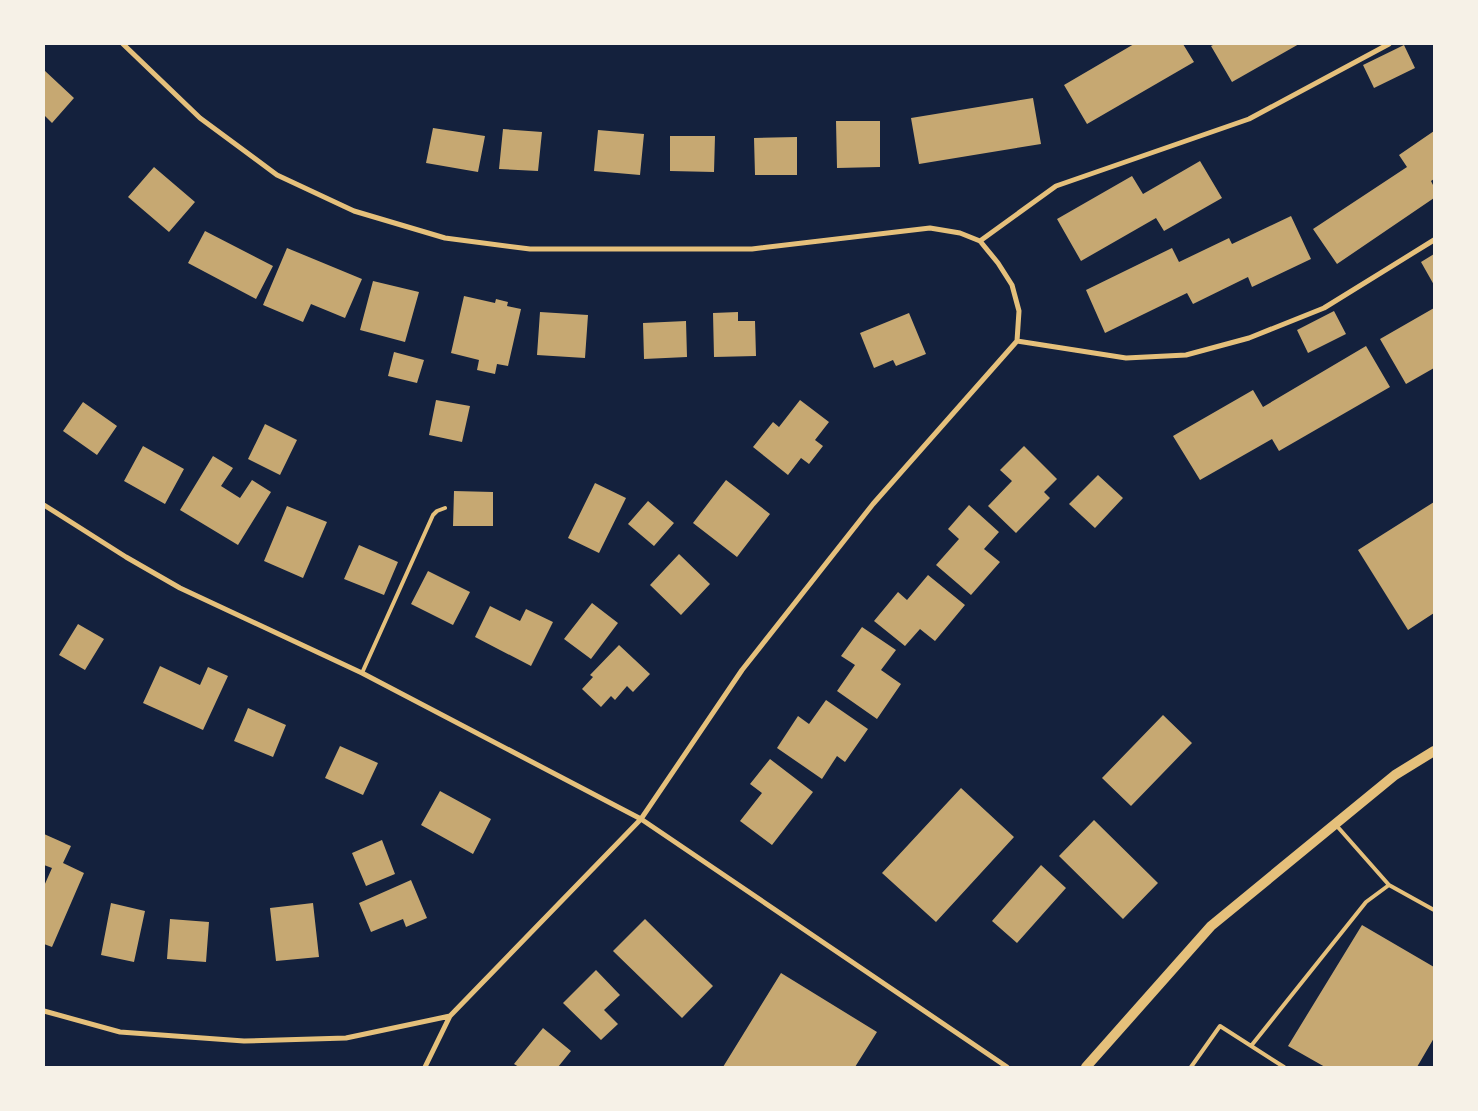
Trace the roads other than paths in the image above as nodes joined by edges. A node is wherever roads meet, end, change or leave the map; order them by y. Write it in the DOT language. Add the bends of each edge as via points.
graph roads {
  1 [pos="123,44"];
  2 [pos="1389,44"];
  3 [pos="1434,240"];
  4 [pos="980,241"];
  5 [pos="1017,341"];
  6 [pos="44,505"];
  7 [pos="444,508"];
  8 [pos="362,673"];
  9 [pos="1434,751"];
  10 [pos="641,819"];
  11 [pos="1336,824"];
  12 [pos="1389,885"];
  13 [pos="1434,910"];
  14 [pos="44,1011"];
  15 [pos="450,1016"];
  16 [pos="1251,1046"];
  17 [pos="425,1067"];
  18 [pos="1008,1067"];
  19 [pos="1086,1067"];
  20 [pos="1191,1067"];
  21 [pos="1284,1067"];
  1 -- 4 [label="street" via="200,118 277,175 354,211 445,238 530,249 752,249 930,228 960,232"];
  2 -- 4 [label="street" via="1249,118 1056,186"];
  3 -- 5 [label="street" via="1324,308 1249,338 1186,355 1126,358"];
  4 -- 5 [label="street" via="1012,285 1019,311"];
  5 -- 10 [label="street" via="873,504 742,670"];
  6 -- 8 [label="street" via="180,588"];
  7 -- 8 [label="lane" via="434,515"];
  8 -- 10 [label="street"];
  9 -- 11 [label="main road" via="1395,775"];
  10 -- 15 [label="street"];
  10 -- 18 [label="street"];
  11 -- 12 [label="lane"];
  11 -- 19 [label="main road" via="1210,926"];
  12 -- 13 [label="lane"];
  12 -- 16 [label="lane" via="1366,902"];
  14 -- 15 [label="street" via="120,1032 244,1041 346,1038"];
  15 -- 17 [label="street"];
  16 -- 20 [label="lane" via="1220,1026"];
  16 -- 21 [label="lane"];
}
